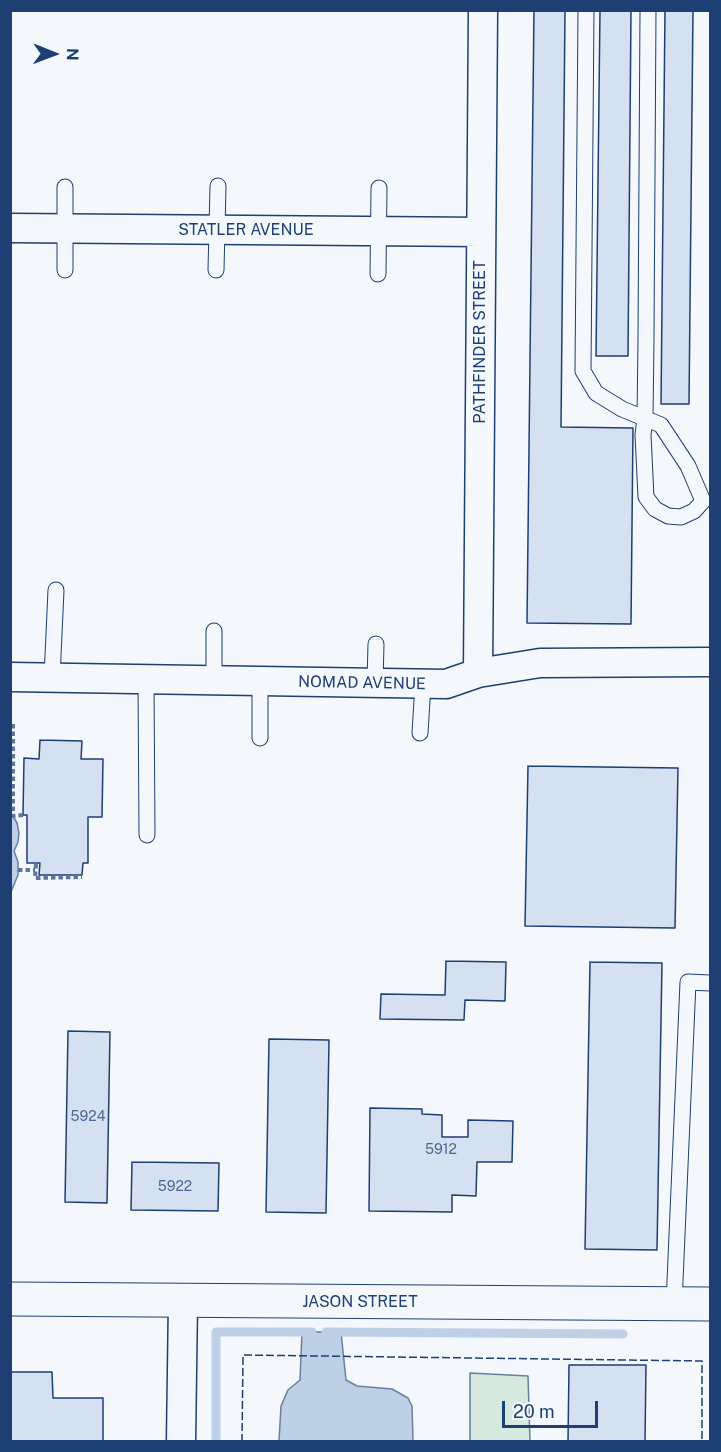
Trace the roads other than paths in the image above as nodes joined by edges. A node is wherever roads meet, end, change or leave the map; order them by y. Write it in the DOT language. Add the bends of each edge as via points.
graph roads {
  1 [pos="483,10"];
  2 [pos="586,10"];
  3 [pos="648,10"];
  4 [pos="218,186"];
  5 [pos="65,187"];
  6 [pos="379,188"];
  7 [pos="10,228"];
  8 [pos="65,229"];
  9 [pos="217,229"];
  10 [pos="379,231"];
  11 [pos="481,232"];
  12 [pos="65,270"];
  13 [pos="216,270"];
  14 [pos="378,274"];
  15 [pos="645,418"];
  16 [pos="707,501"];
  17 [pos="56,590"];
  18 [pos="214,631"];
  19 [pos="376,644"];
  20 [pos="711,662"];
  21 [pos="478,673"];
  22 [pos="10,677"];
  23 [pos="52,678"];
  24 [pos="146,680"];
  25 [pos="214,680"];
  26 [pos="260,681"];
  27 [pos="375,683"];
  28 [pos="423,684"];
  29 [pos="420,733"];
  30 [pos="260,738"];
  31 [pos="147,835"];
  32 [pos="711,983"];
  33 [pos="10,1299"];
  34 [pos="183,1301"];
  35 [pos="674,1304"];
  36 [pos="711,1304"];
  37 [pos="181,1442"];
  1 -- 11 [label="street, PATHFINDER STREET"];
  2 -- 15 [label="lane" via="583,371 596,393"];
  3 -- 15 [label="lane"];
  4 -- 9 [label="lane"];
  5 -- 8 [label="lane"];
  6 -- 10 [label="lane"];
  7 -- 8 [label="street, STATLER AVENUE"];
  8 -- 9 [label="street, STATLER AVENUE"];
  8 -- 12 [label="lane"];
  9 -- 10 [label="street, STATLER AVENUE"];
  9 -- 13 [label="lane"];
  10 -- 11 [label="street, STATLER AVENUE"];
  10 -- 14 [label="lane"];
  11 -- 21 [label="street, PATHFINDER STREET"];
  15 -- 16 [label="lane" via="662,425"];
  15 -- 16 [label="lane" via="646,497 655,509 681,517"];
  17 -- 23 [label="lane"];
  18 -- 25 [label="lane"];
  19 -- 27 [label="lane"];
  20 -- 21 [label="street, NOMAD AVENUE" via="540,663"];
  21 -- 28 [label="street, NOMAD AVENUE" via="446,684"];
  22 -- 23 [label="street, NOMAD AVENUE"];
  23 -- 24 [label="street, NOMAD AVENUE"];
  24 -- 25 [label="street, NOMAD AVENUE"];
  24 -- 31 [label="lane"];
  25 -- 26 [label="street, NOMAD AVENUE"];
  26 -- 27 [label="street, NOMAD AVENUE"];
  26 -- 30 [label="lane"];
  27 -- 28 [label="street, NOMAD AVENUE"];
  28 -- 29 [label="lane"];
  32 -- 35 [label="lane" via="688,982"];
  33 -- 34 [label="street, JASON STREET"];
  34 -- 35 [label="street, JASON STREET"];
  34 -- 37 [label="street"];
  35 -- 36 [label="street, JASON STREET"];
}
